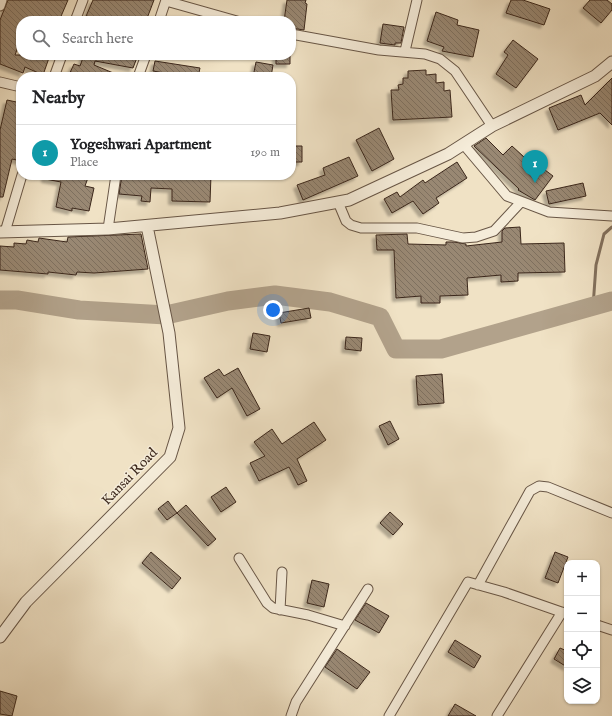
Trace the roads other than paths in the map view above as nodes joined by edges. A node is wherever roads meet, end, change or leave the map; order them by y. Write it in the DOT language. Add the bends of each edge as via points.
graph roads {
  1 [pos="2,0"];
  2 [pos="83,0"];
  3 [pos="166,0"];
  4 [pos="417,0"];
  5 [pos="0,6"];
  6 [pos="77,16"];
  7 [pos="161,16"];
  8 [pos="220,16"];
  9 [pos="296,35"];
  10 [pos="405,51"];
  11 [pos="60,60"];
  12 [pos="144,60"];
  13 [pos="612,62"];
  14 [pos="56,72"];
  15 [pos="140,72"];
  16 [pos="0,82"];
  17 [pos="16,86"];
  18 [pos="492,126"];
  19 [pos="464,145"];
  20 [pos="20,180"];
  21 [pos="115,180"];
  22 [pos="338,202"];
  23 [pos="521,202"];
  24 [pos="612,216"];
  25 [pos="147,226"];
  26 [pos="108,229"];
  27 [pos="2,232"];
  28 [pos="612,514"];
  29 [pos="239,558"];
  30 [pos="282,572"];
  31 [pos="478,585"];
  32 [pos="368,589"];
  33 [pos="280,610"];
  34 [pos="564,613"];
  35 [pos="600,625"];
  36 [pos="345,626"];
  37 [pos="612,630"];
  38 [pos="0,637"];
  39 [pos="291,716"];
  40 [pos="389,716"];
  41 [pos="497,716"];
  1 -- 5 [label="street"];
  2 -- 6 [label="street"];
  3 -- 7 [label="street"];
  3 -- 8 [label="street"];
  4 -- 10 [label="street"];
  9 -- 10 [label="street" via="379,50"];
  10 -- 18 [label="street" via="440,59 455,71"];
  11 -- 14 [label="street"];
  12 -- 15 [label="street"];
  13 -- 18 [label="street" via="595,76"];
  16 -- 17 [label="street"];
  18 -- 19 [label="street"];
  19 -- 22 [label="street" via="349,200"];
  19 -- 23 [label="street" via="507,196"];
  20 -- 27 [label="street"];
  21 -- 26 [label="street"];
  22 -- 23 [label="street" via="346,221 361,228 417,228 462,238 476,237 494,231"];
  22 -- 25 [label="street" via="280,214"];
  23 -- 24 [label="street" via="549,212"];
  25 -- 26 [label="street"];
  25 -- 38 [label="street, Kansai Road" via="169,333 179,428 170,457 26,602"];
  26 -- 27 [label="street"];
  28 -- 31 [label="street" via="548,487 539,486 530,491"];
  29 -- 33 [label="street" via="267,603"];
  30 -- 33 [label="street"];
  31 -- 34 [label="street"];
  31 -- 40 [label="street" via="468,582"];
  32 -- 36 [label="street"];
  33 -- 36 [label="street"];
  34 -- 41 [label="street"];
  35 -- 37 [label="street"];
  36 -- 39 [label="street" via="296,702"];
}
